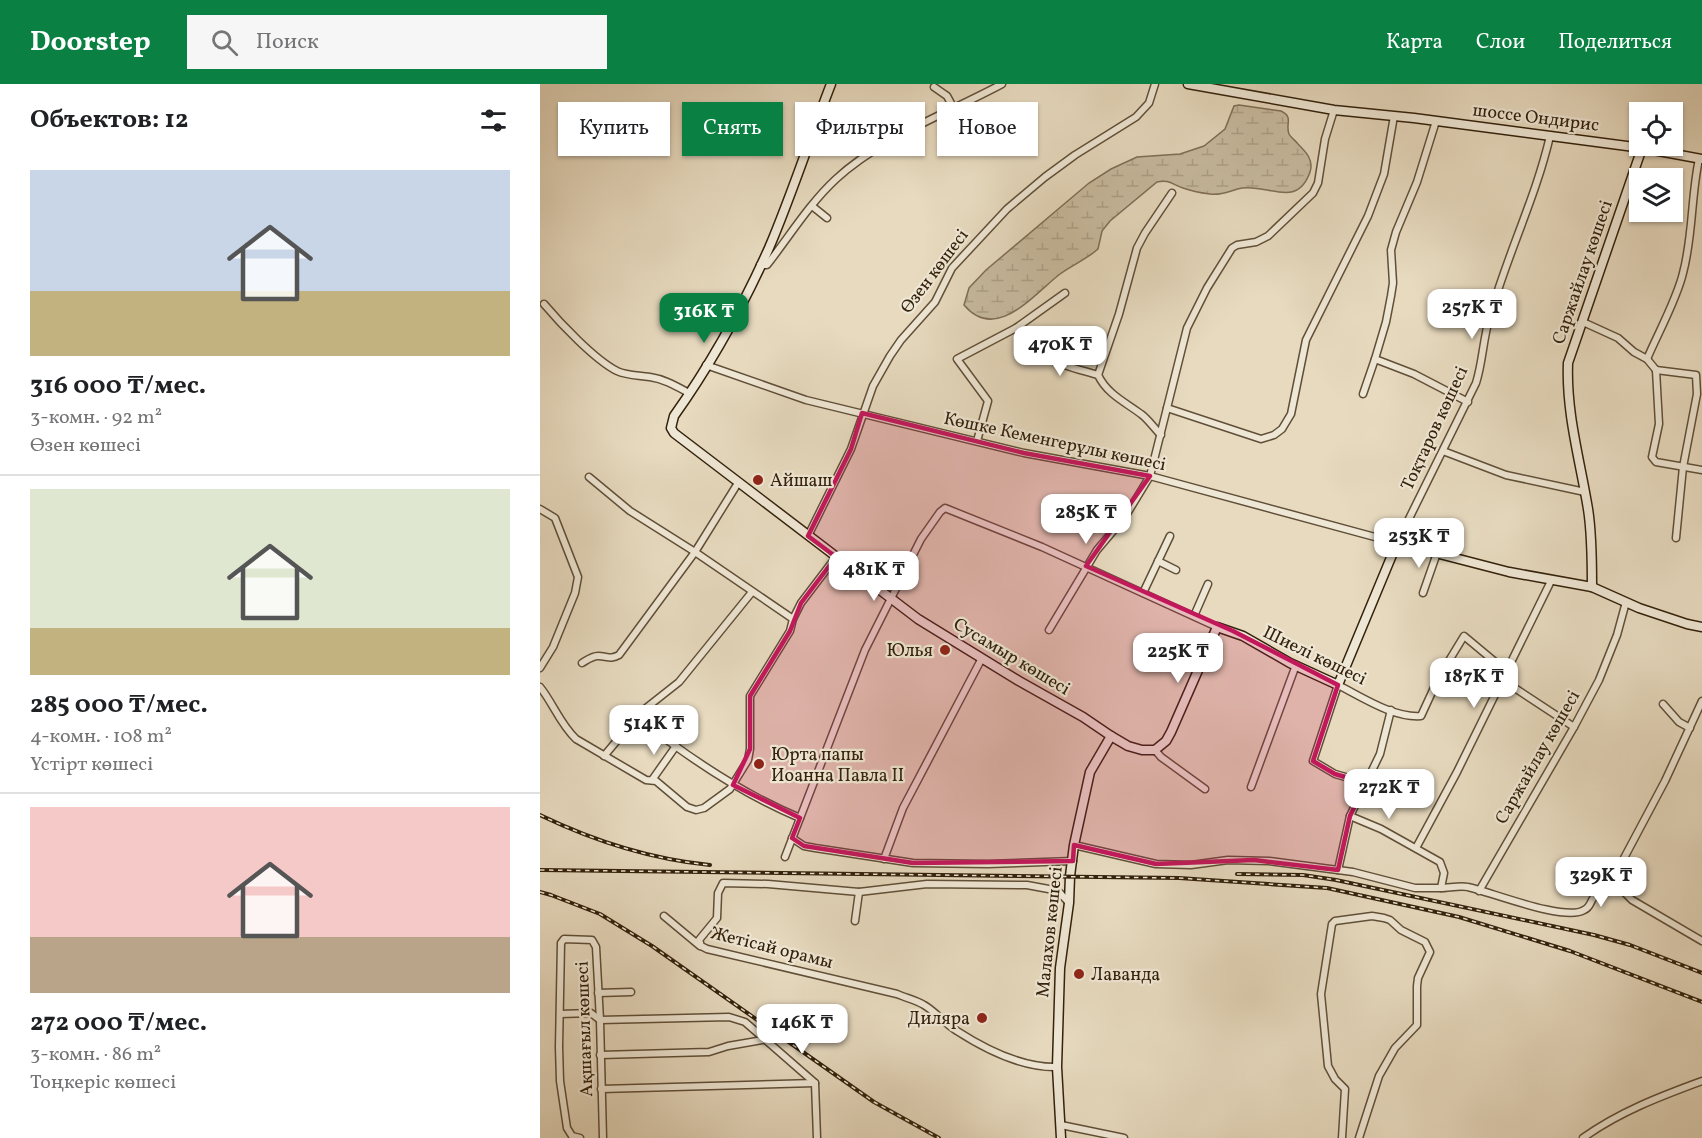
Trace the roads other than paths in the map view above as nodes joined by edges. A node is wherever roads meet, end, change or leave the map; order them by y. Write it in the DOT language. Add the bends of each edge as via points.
graph roads {
  1 [pos="831,84"];
  2 [pos="1002,84"];
  3 [pos="1155,84"];
  4 [pos="1188,84"];
  5 [pos="934,87"];
  6 [pos="950,102"];
  7 [pos="967,102"];
  8 [pos="1334,110"];
  9 [pos="1394,116"];
  10 [pos="937,118"];
  11 [pos="1436,121"];
  12 [pos="1550,136"];
  13 [pos="1629,146"];
  14 [pos="1639,156"];
  15 [pos="1683,156"];
  16 [pos="1701,159"];
  17 [pos="1173,193"];
  18 [pos="813,206"];
  19 [pos="826,218"];
  20 [pos="760,265"];
  21 [pos="1065,293"];
  22 [pos="541,303"];
  23 [pos="1582,322"];
  24 [pos="1016,328"];
  25 [pos="1375,359"];
  26 [pos="1647,359"];
  27 [pos="706,365"];
  28 [pos="1656,370"];
  29 [pos="1098,375"];
  30 [pos="689,393"];
  31 [pos="1363,394"];
  32 [pos="1468,402"];
  33 [pos="1167,408"];
  34 [pos="862,413"];
  35 [pos="1161,435"];
  36 [pos="977,441"];
  37 [pos="1443,452"];
  38 [pos="1683,467"];
  39 [pos="1702,470"];
  40 [pos="1150,476"];
  41 [pos="589,477"];
  42 [pos="738,483"];
  43 [pos="1585,492"];
  44 [pos="540,509"];
  45 [pos="808,536"];
  46 [pos="1170,536"];
  47 [pos="1676,538"];
  48 [pos="1397,543"];
  49 [pos="695,552"];
  50 [pos="1437,553"];
  51 [pos="836,556"];
  52 [pos="1158,561"];
  53 [pos="1086,566"];
  54 [pos="1176,570"];
  55 [pos="1551,580"];
  56 [pos="1208,584"];
  57 [pos="1592,587"];
  58 [pos="752,592"];
  59 [pos="1143,593"];
  60 [pos="1423,593"];
  61 [pos="890,598"];
  62 [pos="1626,602"];
  63 [pos="1194,616"];
  64 [pos="793,619"];
  65 [pos="1217,627"];
  66 [pos="1702,627"];
  67 [pos="1048,630"];
  68 [pos="982,658"];
  69 [pos="582,663"];
  70 [pos="1296,665"];
  71 [pos="540,667"];
  72 [pos="1506,670"];
  73 [pos="1501,679"];
  74 [pos="1338,685"];
  75 [pos="540,687"];
  76 [pos="1702,701"];
  77 [pos="1664,704"];
  78 [pos="1391,710"];
  79 [pos="1574,727"];
  80 [pos="1690,728"];
  81 [pos="1111,736"];
  82 [pos="668,740"];
  83 [pos="676,746"];
  84 [pos="1155,750"];
  85 [pos="604,756"];
  86 [pos="652,780"];
  87 [pos="1366,783"];
  88 [pos="733,785"];
  89 [pos="1251,787"];
  90 [pos="1205,789"];
  91 [pos="1350,816"];
  92 [pos="800,818"];
  93 [pos="792,838"];
  94 [pos="1074,845"];
  95 [pos="1416,848"];
  96 [pos="785,857"];
  97 [pos="884,859"];
  98 [pos="1073,861"];
  99 [pos="1338,870"];
  100 [pos="1609,878"];
  101 [pos="1441,888"];
  102 [pos="1479,891"];
  103 [pos="859,892"];
  104 [pos="1069,903"];
  105 [pos="664,916"];
  106 [pos="855,921"];
  107 [pos="1702,941"];
  108 [pos="700,946"];
  109 [pos="631,992"];
  110 [pos="598,993"];
  111 [pos="560,1014"];
  112 [pos="600,1020"];
  113 [pos="768,1039"];
  114 [pos="600,1055"];
  115 [pos="1057,1067"];
  116 [pos="1702,1081"];
  117 [pos="815,1083"];
  118 [pos="601,1089"];
  119 [pos="1061,1125"];
  120 [pos="580,1138"];
  121 [pos="603,1138"];
  122 [pos="817,1138"];
  123 [pos="1061,1138"];
  124 [pos="1124,1138"];
  125 [pos="1342,1138"];
  126 [pos="1359,1138"];
  127 [pos="1583,1138"];
  1 -- 20 [label="main road"];
  2 -- 7 [label="street"];
  3 -- 34 [label="street, Өзен көшесі" via="1149,103 1136,117 1037,183 952,268 935,302 890,356"];
  4 -- 8 [label="main road, шоссе Ондирис"];
  5 -- 6 [label="street"];
  8 -- 9 [label="main road, шоссе Ондирис"];
  8 -- 33 [label="street" via="1313,193 1268,236 1232,248 1207,288 1187,328"];
  9 -- 11 [label="main road, шоссе Ондирис"];
  9 -- 33 [label="street" via="1384,174 1368,216 1306,340 1291,414 1282,429 1261,440"];
  10 -- 18 [label="street" via="867,154 835,180"];
  11 -- 12 [label="main road, шоссе Ондирис"];
  11 -- 25 [label="street" via="1418,182 1391,250 1393,283"];
  12 -- 13 [label="main road, шоссе Ондирис"];
  12 -- 32 [label="street, Тоқтаров көшесі" via="1490,315 1481,368"];
  14 -- 23 [label="main road, Саржайлау көшесі"];
  15 -- 16 [label="main road, шоссе Ондирис"];
  16 -- 26 [label="street" via="1683,275"];
  17 -- 29 [label="street" via="1137,248"];
  18 -- 19 [label="street"];
  18 -- 20 [label="street" via="767,265"];
  20 -- 27 [label="main road"];
  21 -- 24 [label="street"];
  22 -- 30 [label="street" via="616,370 668,382"];
  23 -- 26 [label="street" via="1618,338"];
  23 -- 43 [label="main road, Саржайлау көшесі" via="1568,363 1567,389"];
  24 -- 29 [label="street" via="1048,360"];
  24 -- 36 [label="street" via="957,359 988,401"];
  25 -- 31 [label="street"];
  25 -- 32 [label="street"];
  26 -- 28 [label="street"];
  27 -- 30 [label="main road"];
  27 -- 34 [label="street, Көшке Кеменгерұлы көшесі" via="794,397"];
  28 -- 38 [label="street" via="1659,424 1652,457 1656,462"];
  28 -- 38 [label="street" via="1696,375"];
  29 -- 35 [label="street" via="1104,386"];
  30 -- 42 [label="main road, Сусамыр көшесі" via="671,428"];
  32 -- 37 [label="street, Тоқтаров көшесі"];
  33 -- 35 [label="street"];
  34 -- 36 [label="street, Көшке Кеменгерұлы көшесі"];
  34 -- 45 [label="street, Өзен көшесі" via="851,449"];
  35 -- 40 [label="street"];
  36 -- 40 [label="street, Көшке Кеменгерұлы көшесі"];
  37 -- 43 [label="street" via="1506,475"];
  37 -- 48 [label="street, Тоқтаров көшесі"];
  38 -- 39 [label="street"];
  38 -- 47 [label="street"];
  40 -- 48 [label="street, Көшке Кеменгерұлы көшесі"];
  40 -- 53 [label="street" via="1125,517"];
  41 -- 49 [label="street" via="630,512"];
  42 -- 45 [label="main road, Сусамыр көшесі"];
  42 -- 49 [label="street"];
  43 -- 57 [label="main road, Саржайлау көшесі" via="1591,528"];
  44 -- 71 [label="street" via="555,519 578,577 553,647"];
  45 -- 51 [label="main road, Сусамыр көшесі"];
  46 -- 52 [label="street"];
  48 -- 50 [label="main road"];
  48 -- 74 [label="main road, Тоқтаров көшесі"];
  49 -- 58 [label="street"];
  49 -- 69 [label="street" via="619,655 612,659 598,656"];
  50 -- 55 [label="main road"];
  50 -- 60 [label="street"];
  51 -- 61 [label="main road, Сусамыр көшесі"];
  51 -- 64 [label="street"];
  52 -- 54 [label="street"];
  52 -- 59 [label="street"];
  53 -- 59 [label="street, Шиелі көшесі"];
  53 -- 61 [label="street, Шиелі көшесі" via="945,508 932,522"];
  53 -- 67 [label="street"];
  55 -- 57 [label="main road"];
  55 -- 72 [label="street"];
  56 -- 63 [label="street"];
  57 -- 62 [label="main road"];
  58 -- 64 [label="street"];
  58 -- 85 [label="street" via="679,682 640,712"];
  59 -- 63 [label="street, Шиелі көшесі"];
  61 -- 68 [label="main road, Сусамыр көшесі"];
  61 -- 92 [label="street" via="865,650"];
  62 -- 66 [label="main road"];
  62 -- 79 [label="street, Саржайлау көшесі" via="1599,680"];
  63 -- 65 [label="street, Шиелі көшесі"];
  64 -- 88 [label="street" via="790,631 750,696 748,760"];
  65 -- 70 [label="main road, Шиелі көшесі" via="1243,636"];
  65 -- 84 [label="main road" via="1171,732"];
  68 -- 81 [label="main road, Сусамыр көшесі"];
  68 -- 97 [label="street" via="903,808"];
  70 -- 74 [label="main road, Шиелі көшесі"];
  70 -- 89 [label="street"];
  72 -- 73 [label="street"];
  72 -- 78 [label="street, Шиелі көшесі" via="1464,636 1421,716"];
  73 -- 79 [label="street"];
  73 -- 95 [label="street"];
  74 -- 78 [label="street, Шиелі көшесі"];
  74 -- 87 [label="street, Тоқтаров көшесі" via="1313,760 1335,774"];
  75 -- 85 [label="street" via="567,731"];
  76 -- 80 [label="street"];
  77 -- 80 [label="street" via="1679,722"];
  78 -- 87 [label="street" via="1380,754"];
  79 -- 102 [label="street, Саржайлау көшесі"];
  80 -- 100 [label="street" via="1623,860"];
  81 -- 84 [label="main road, Сусамыр көшесі" via="1128,746"];
  81 -- 94 [label="main road, Малахов көшесі" via="1090,772"];
  82 -- 83 [label="street"];
  83 -- 86 [label="street"];
  83 -- 88 [label="street"];
  84 -- 90 [label="street"];
  85 -- 86 [label="street"];
  86 -- 88 [label="street" via="696,810 724,795"];
  87 -- 91 [label="street"];
  88 -- 92 [label="street"];
  91 -- 95 [label="street"];
  91 -- 99 [label="street"];
  92 -- 93 [label="street"];
  93 -- 96 [label="street"];
  93 -- 97 [label="street" via="804,846"];
  94 -- 98 [label="main road, Малахов көшесі"];
  94 -- 99 [label="street" via="1156,864 1254,860"];
  95 -- 101 [label="street" via="1440,862 1444,873"];
  97 -- 98 [label="street" via="988,864"];
  98 -- 104 [label="main road, Малахов көшесі"];
  99 -- 101 [label="street" via="1414,888"];
  100 -- 102 [label="street" via="1588,907 1575,913"];
  100 -- 107 [label="street" via="1632,900"];
  101 -- 102 [label="street" via="1467,887"];
  103 -- 104 [label="street, Жетісай орамы" via="927,884 1027,885 1060,893"];
  103 -- 106 [label="street"];
  103 -- 108 [label="street, Жетісай орамы" via="723,883 718,893 717,918 699,940"];
  104 -- 115 [label="main road, Малахов көшесі" via="1060,969"];
  105 -- 108 [label="street"];
  108 -- 115 [label="street, Жетісай орамы" via="897,994 924,1005 977,1043 1043,1068"];
  109 -- 110 [label="street"];
  110 -- 111 [label="street, Ақшағыл көшесі" via="594,943 564,939"];
  110 -- 112 [label="street, Ақшағыл көшесі"];
  111 -- 112 [label="street" via="591,1013"];
  111 -- 120 [label="street, Ақшағыл көшесі" via="564,1115 572,1136"];
  112 -- 113 [label="street" via="729,1017 745,1022"];
  112 -- 114 [label="street, Ақшағыл көшесі"];
  113 -- 114 [label="street" via="709,1052"];
  113 -- 117 [label="street"];
  114 -- 118 [label="street, Ақшағыл көшесі"];
  115 -- 119 [label="main road, Малахов көшесі"];
  116 -- 127 [label="street" via="1631,1110"];
  117 -- 118 [label="street"];
  117 -- 122 [label="street"];
  118 -- 121 [label="street, Ақшағыл көшесі"];
  119 -- 123 [label="main road, Малахов көшесі"];
  119 -- 124 [label="street"];
  125 -- 126 [label="street" via="1345,1089 1329,1066 1321,994 1332,924 1353,918 1383,918 1425,942 1430,952 1418,978 1417,1025 1395,1048 1379,1076"];
}
